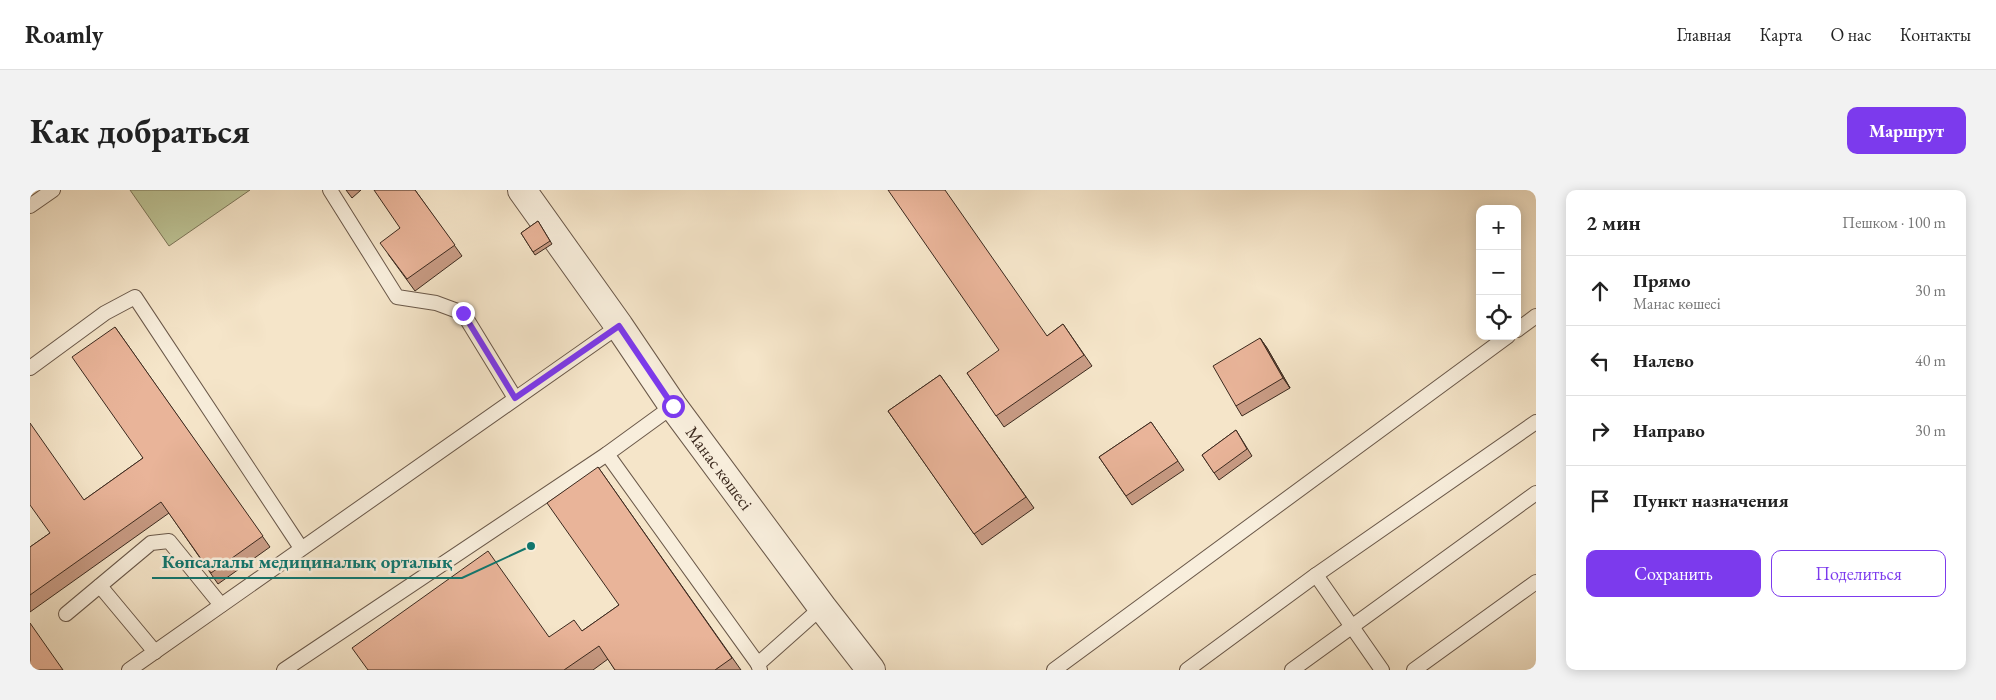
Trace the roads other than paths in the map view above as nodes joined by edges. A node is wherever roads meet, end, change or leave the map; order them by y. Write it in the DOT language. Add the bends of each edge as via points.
graph roads {
  1 [pos="53,190"];
  2 [pos="330,190"];
  3 [pos="522,190"];
  4 [pos="30,206"];
  5 [pos="1536,316"];
  6 [pos="619,326"];
  7 [pos="1521,327"];
  8 [pos="1503,340"];
  9 [pos="30,368"];
  10 [pos="515,398"];
  11 [pos="673,406"];
  12 [pos="1536,422"];
  13 [pos="607,454"];
  14 [pos="1536,493"];
  15 [pos="301,548"];
  16 [pos="1316,575"];
  17 [pos="1536,582"];
  18 [pos="100,586"];
  19 [pos="221,605"];
  20 [pos="822,607"];
  21 [pos="66,614"];
  22 [pos="1353,628"];
  23 [pos="154,652"];
  24 [pos="759,667"];
  25 [pos="129,670"];
  26 [pos="284,670"];
  27 [pos="871,670"];
  28 [pos="1054,670"];
  29 [pos="1187,670"];
  30 [pos="1292,670"];
  31 [pos="1382,670"];
  32 [pos="1414,670"];
  1 -- 4 [label="lane"];
  2 -- 10 [label="lane" via="397,297 436,303 463,313"];
  3 -- 6 [label="street, Манас көшесі"];
  5 -- 7 [label="lane"];
  6 -- 10 [label="lane"];
  6 -- 11 [label="street, Манас көшесі"];
  8 -- 28 [label="lane"];
  9 -- 15 [label="lane" via="105,313 135,297"];
  10 -- 15 [label="lane"];
  11 -- 13 [label="lane"];
  11 -- 20 [label="street, Манас көшесі"];
  12 -- 16 [label="lane"];
  13 -- 24 [label="lane"];
  13 -- 26 [label="lane"];
  14 -- 22 [label="lane"];
  15 -- 19 [label="lane"];
  16 -- 22 [label="lane"];
  16 -- 29 [label="lane"];
  17 -- 32 [label="lane"];
  18 -- 19 [label="lane" via="151,543 168,541"];
  18 -- 21 [label="lane"];
  18 -- 23 [label="lane"];
  19 -- 23 [label="lane"];
  20 -- 24 [label="lane"];
  20 -- 27 [label="street, Манас көшесі"];
  22 -- 30 [label="lane"];
  22 -- 31 [label="lane"];
  23 -- 25 [label="lane"];
}
